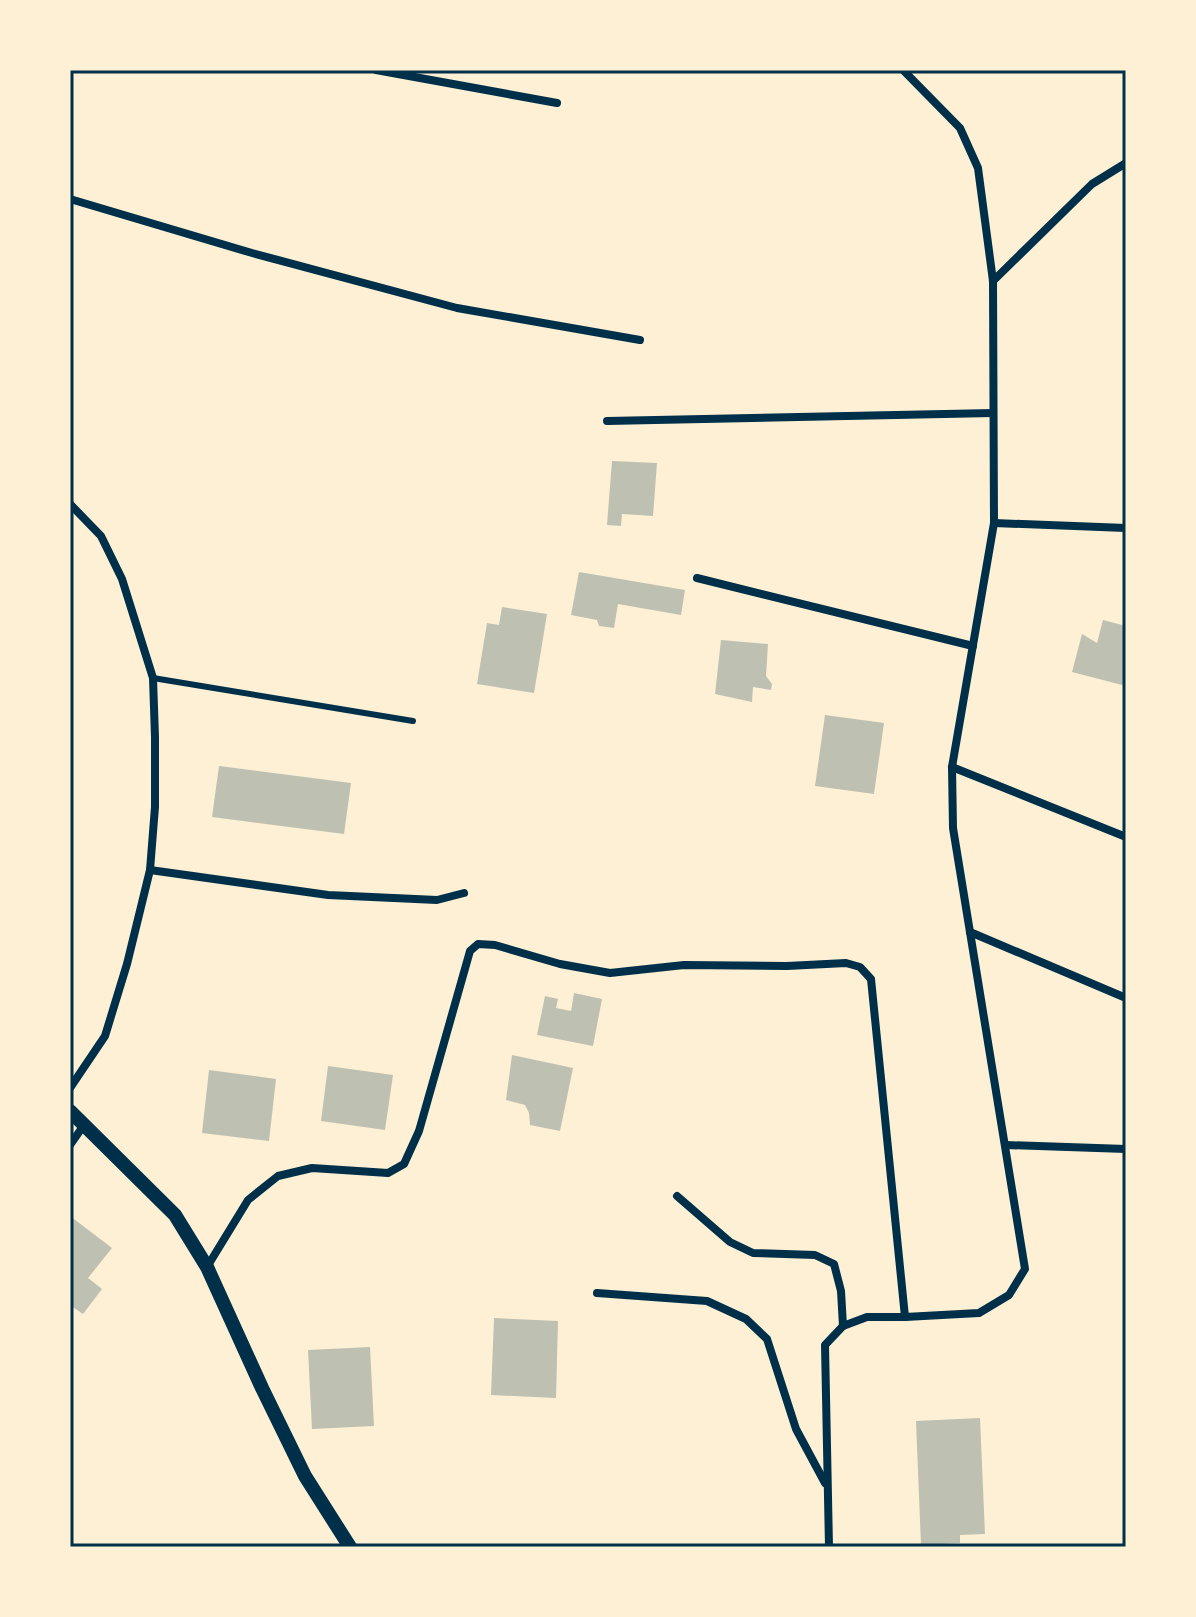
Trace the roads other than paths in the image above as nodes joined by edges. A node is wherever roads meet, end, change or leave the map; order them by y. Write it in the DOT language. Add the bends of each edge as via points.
graph roads {
  1 [pos="376,70"];
  2 [pos="903,70"];
  3 [pos="557,103"];
  4 [pos="1126,163"];
  5 [pos="70,199"];
  6 [pos="993,281"];
  7 [pos="640,340"];
  8 [pos="993,413"];
  9 [pos="607,421"];
  10 [pos="70,504"];
  11 [pos="994,523"];
  12 [pos="1126,528"];
  13 [pos="697,578"];
  14 [pos="973,646"];
  15 [pos="153,678"];
  16 [pos="413,721"];
  17 [pos="952,767"];
  18 [pos="1126,837"];
  19 [pos="150,870"];
  20 [pos="464,893"];
  21 [pos="970,932"];
  22 [pos="1126,998"];
  23 [pos="70,1088"];
  24 [pos="70,1111"];
  25 [pos="84,1125"];
  26 [pos="70,1145"];
  27 [pos="1006,1145"];
  28 [pos="1126,1149"];
  29 [pos="677,1196"];
  30 [pos="207,1267"];
  31 [pos="597,1293"];
  32 [pos="905,1317"];
  33 [pos="843,1326"];
  34 [pos="827,1487"];
  35 [pos="350,1547"];
  36 [pos="829,1547"];
  1 -- 3 [label="street"];
  2 -- 6 [label="street" via="960,128 978,168"];
  4 -- 6 [label="street" via="1092,184"];
  5 -- 7 [label="street" via="457,308"];
  6 -- 8 [label="street"];
  8 -- 9 [label="street"];
  8 -- 11 [label="street"];
  10 -- 15 [label="street" via="101,536 122,579"];
  11 -- 12 [label="street"];
  11 -- 14 [label="street"];
  13 -- 14 [label="street"];
  14 -- 17 [label="street"];
  15 -- 16 [label="lane"];
  15 -- 19 [label="street" via="155,807"];
  17 -- 18 [label="street"];
  17 -- 21 [label="street" via="953,828"];
  19 -- 20 [label="street" via="328,895 437,900"];
  19 -- 23 [label="street" via="105,1036"];
  21 -- 22 [label="street"];
  21 -- 27 [label="street"];
  24 -- 25 [label="street"];
  25 -- 26 [label="street"];
  25 -- 30 [label="street" via="175,1215"];
  27 -- 28 [label="street"];
  27 -- 32 [label="street" via="1025,1269 1009,1295 979,1313"];
  29 -- 33 [label="street" via="730,1242 753,1253 815,1255 834,1264"];
  30 -- 32 [label="street" via="248,1200 278,1176 312,1168 388,1173 404,1164 419,1131 470,951 478,944 610,973 684,965 846,963 860,967 871,979"];
  30 -- 35 [label="street" via="305,1476"];
  31 -- 34 [label="street" via="707,1301 746,1319 767,1339 796,1429"];
  32 -- 33 [label="street" via="867,1317"];
  33 -- 34 [label="street" via="825,1345"];
  34 -- 36 [label="street"];
}
